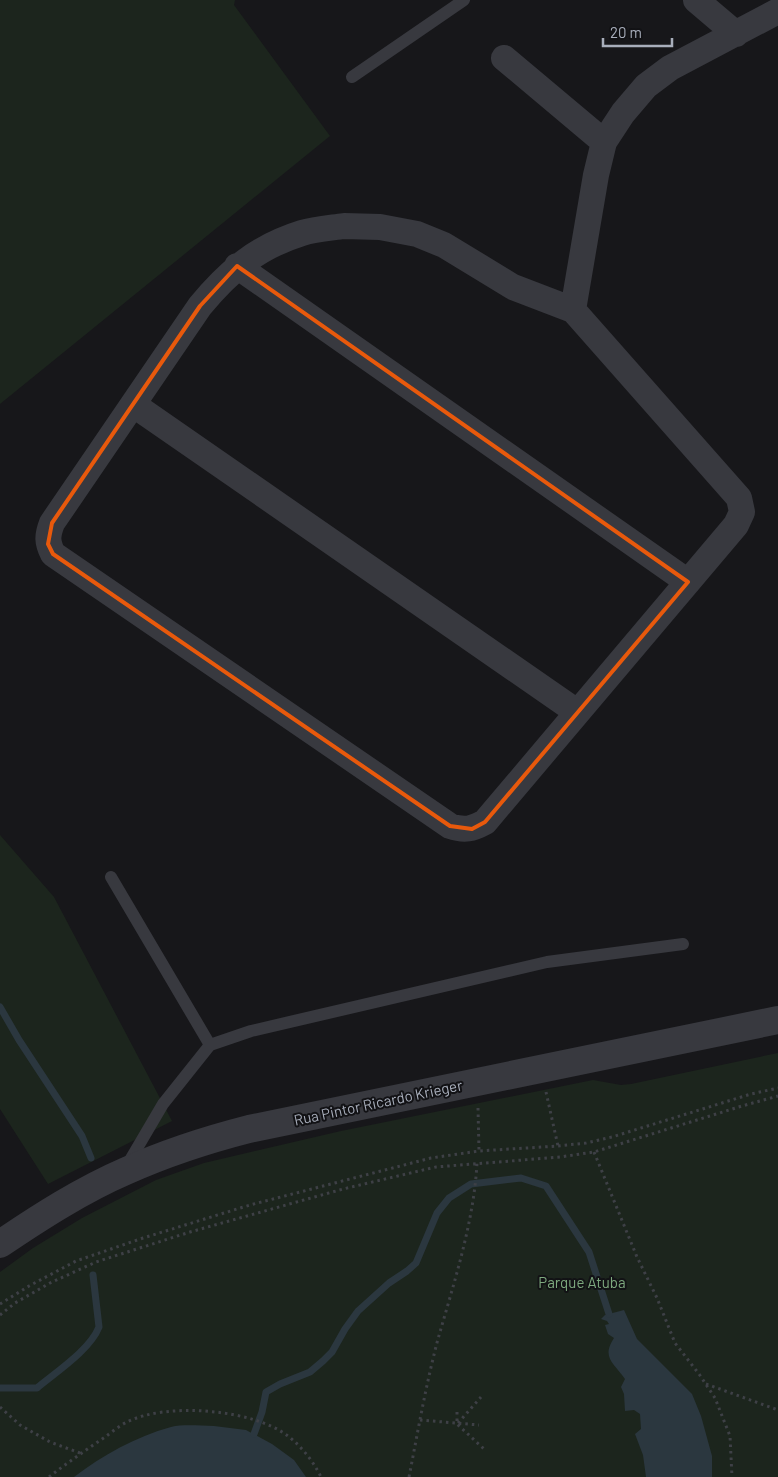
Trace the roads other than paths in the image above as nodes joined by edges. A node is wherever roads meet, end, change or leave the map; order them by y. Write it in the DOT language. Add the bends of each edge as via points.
graph roads {
  1 [pos="464,0"];
  2 [pos="696,0"];
  3 [pos="778,11"];
  4 [pos="736,34"];
  5 [pos="504,58"];
  6 [pos="352,77"];
  7 [pos="604,142"];
  8 [pos="238,266"];
  9 [pos="573,310"];
  10 [pos="134,405"];
  11 [pos="688,582"];
  12 [pos="577,712"];
  13 [pos="111,876"];
  14 [pos="683,944"];
  15 [pos="778,1020"];
  16 [pos="210,1046"];
  17 [pos="124,1172"];
  18 [pos="0,1244"];
  1 -- 6 [label="lane"];
  2 -- 4 [label="street"];
  3 -- 4 [label="street"];
  4 -- 7 [label="street" via="670,68 646,86"];
  5 -- 7 [label="street"];
  7 -- 9 [label="street" via="587,218"];
  8 -- 9 [label="street" via="271,245 303,232 344,226 380,227 417,234 444,245 513,288"];
  8 -- 10 [label="street" via="200,306"];
  8 -- 11 [label="street"];
  9 -- 11 [label="street" via="738,498 742,512 736,525"];
  10 -- 12 [label="street"];
  10 -- 12 [label="street" via="52,523 48,544 53,554 450,826 462,830 485,822"];
  11 -- 12 [label="street"];
  13 -- 16 [label="lane"];
  14 -- 16 [label="lane" via="547,962 251,1031"];
  15 -- 17 [label="street, Rua Pintor Ricardo Krieger" via="248,1129 205,1141"];
  16 -- 17 [label="lane" via="162,1104"];
  17 -- 18 [label="street, Rua Pintor Ricardo Krieger" via="68,1201"];
}
